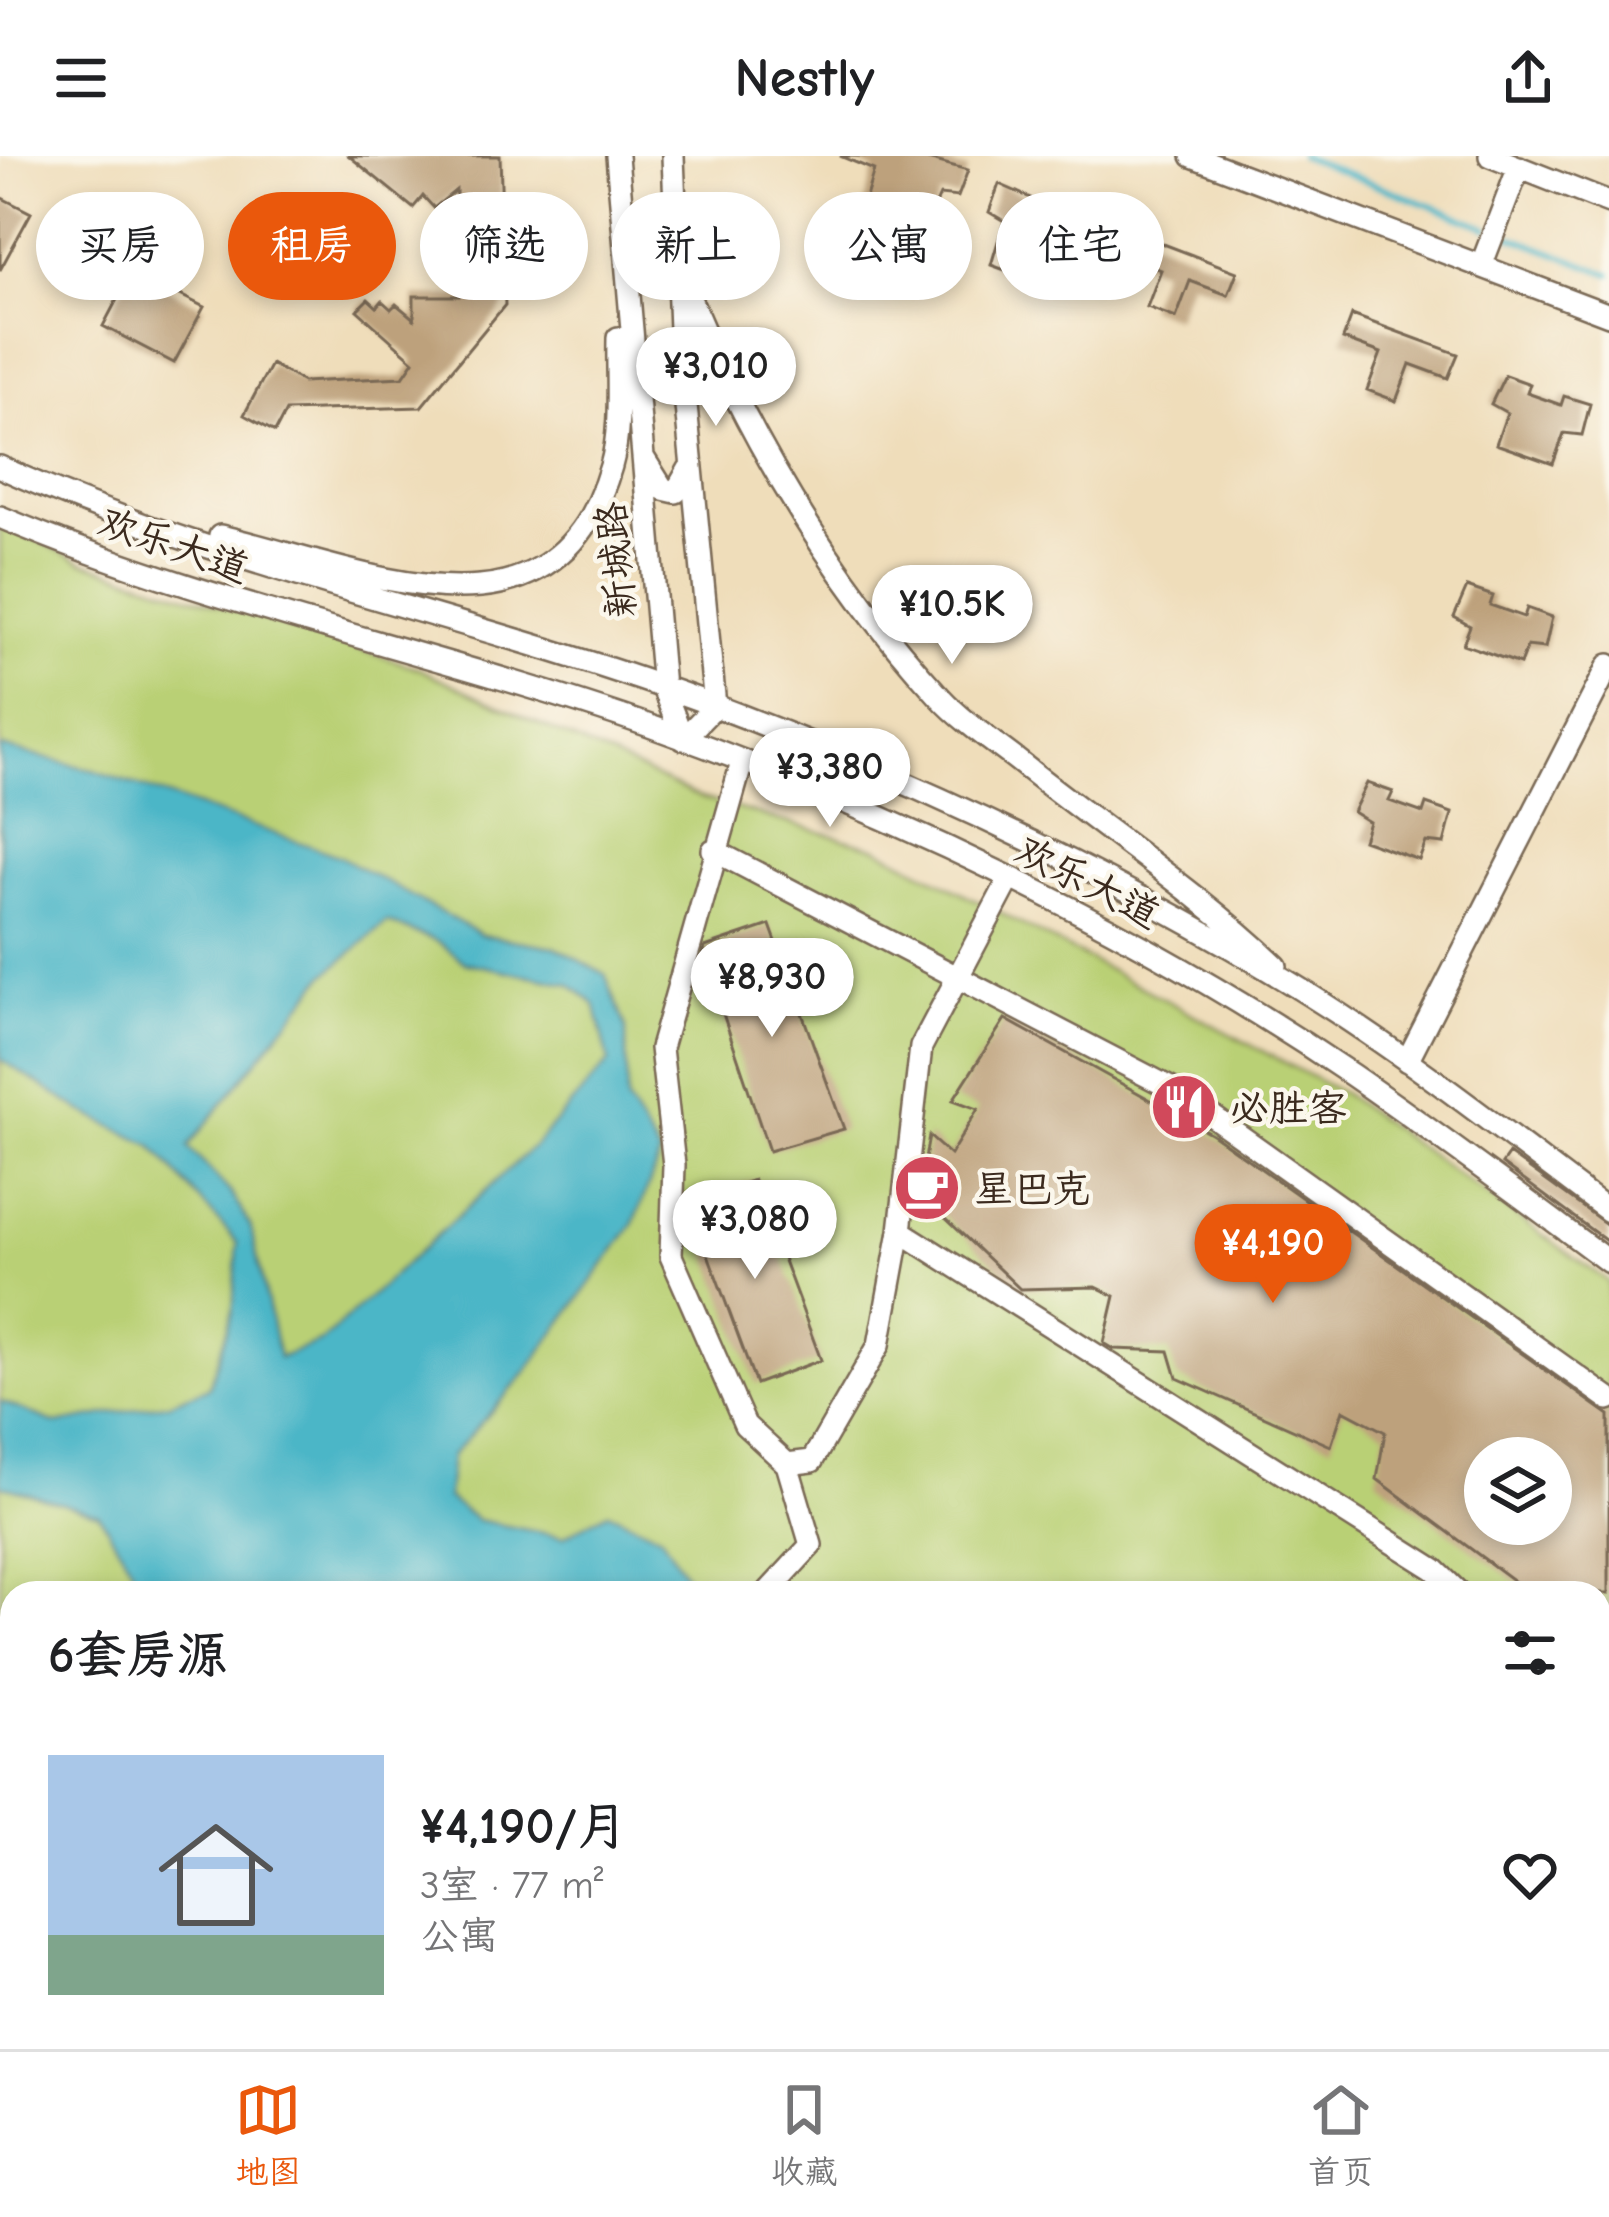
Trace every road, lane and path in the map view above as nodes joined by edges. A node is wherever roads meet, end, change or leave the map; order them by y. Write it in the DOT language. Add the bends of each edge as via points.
graph roads {
  1 [pos="617,156"];
  2 [pos="673,156"];
  3 [pos="1192,156"];
  4 [pos="1490,156"];
  5 [pos="1528,165"];
  6 [pos="619,192"];
  7 [pos="675,192"];
  8 [pos="1609,202"];
  9 [pos="1484,259"];
  10 [pos="620,300"];
  11 [pos="627,300"];
  12 [pos="680,300"];
  13 [pos="691,300"];
  14 [pos="1609,315"];
  15 [pos="640,452"];
  16 [pos="0,467"];
  17 [pos="690,467"];
  18 [pos="102,509"];
  19 [pos="0,517"];
  20 [pos="478,628"];
  21 [pos="1609,665"];
  22 [pos="468,670"];
  23 [pos="663,688"];
  24 [pos="715,706"];
  25 [pos="683,739"];
  26 [pos="742,762"];
  27 [pos="867,769"];
  28 [pos="851,808"];
  29 [pos="713,850"];
  30 [pos="1009,880"];
  31 [pos="957,979"];
  32 [pos="1303,991"];
  33 [pos="1407,1061"];
  34 [pos="1609,1211"];
  35 [pos="900,1231"];
  36 [pos="1609,1262"];
  37 [pos="1609,1399"];
  38 [pos="787,1464"];
  39 [pos="778,1581"];
  40 [pos="1446,1581"];
  1 -- 6 [label="street, 新城路"];
  2 -- 7 [label="street"];
  3 -- 9 [label="street"];
  4 -- 5 [label="street"];
  5 -- 8 [label="street"];
  5 -- 9 [label="street"];
  9 -- 14 [label="street"];
  10 -- 18 [label="street" via="612,464 588,521 548,568 501,587 409,584"];
  11 -- 15 [label="street, 新城路"];
  12 -- 17 [label="street"];
  13 -- 32 [label="street" via="734,402 833,562 942,700 1216,909"];
  15 -- 17 [label="street" via="663,489 676,492"];
  15 -- 23 [label="street, 新城路"];
  16 -- 18 [label="street, 欢乐大道"];
  17 -- 24 [label="street"];
  18 -- 20 [label="street, 欢乐大道"];
  19 -- 22 [label="street, 欢乐大道" via="162,581"];
  20 -- 22 [label="street"];
  20 -- 23 [label="street, 欢乐大道"];
  21 -- 33 [label="street"];
  22 -- 25 [label="street, 欢乐大道"];
  23 -- 24 [label="street, 欢乐大道"];
  23 -- 25 [label="street, 新城路"];
  24 -- 25 [label="street"];
  24 -- 27 [label="street, 欢乐大道"];
  25 -- 26 [label="street, 欢乐大道"];
  26 -- 28 [label="street, 欢乐大道"];
  26 -- 29 [label="street"];
  27 -- 28 [label="street"];
  27 -- 32 [label="street, 欢乐大道" via="1057,856"];
  28 -- 30 [label="street, 欢乐大道"];
  29 -- 31 [label="street"];
  29 -- 38 [label="street" via="661,1048 674,1166 671,1256 746,1425"];
  30 -- 31 [label="street"];
  30 -- 36 [label="street, 欢乐大道" via="1156,955 1350,1074"];
  31 -- 35 [label="street" via="921,1047"];
  31 -- 37 [label="street" via="1180,1093"];
  32 -- 33 [label="street, 欢乐大道"];
  33 -- 34 [label="street, 欢乐大道"];
  35 -- 38 [label="street" via="879,1345 812,1461"];
  35 -- 40 [label="street"];
  38 -- 39 [label="street" via="811,1545"];
}
